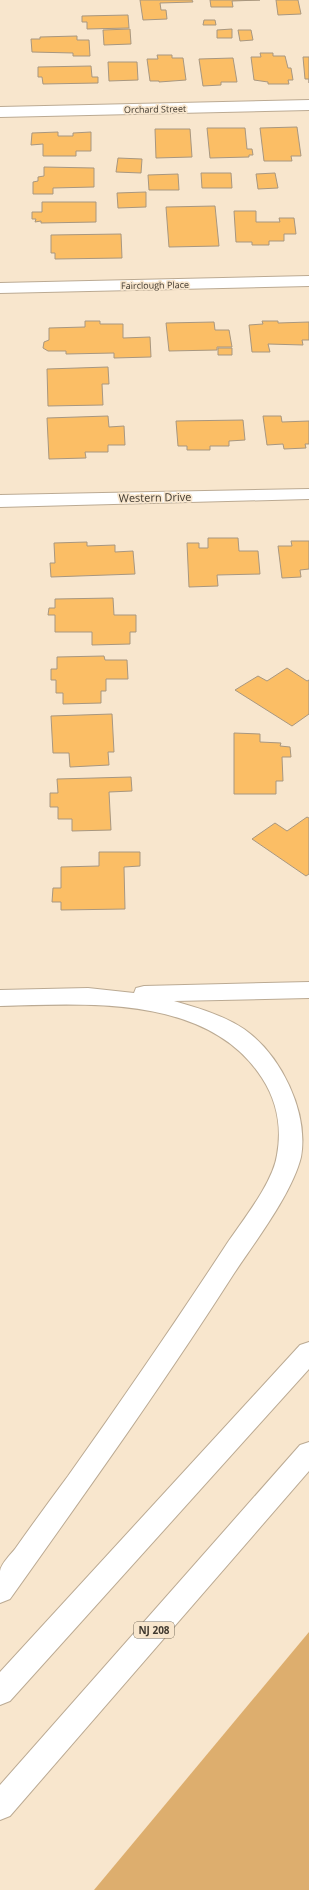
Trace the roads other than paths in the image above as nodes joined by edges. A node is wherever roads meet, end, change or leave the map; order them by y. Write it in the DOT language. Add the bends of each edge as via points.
graph roads {
  1 [pos="309,105"];
  2 [pos="0,112"];
  3 [pos="309,281"];
  4 [pos="0,288"];
  5 [pos="309,494"];
  6 [pos="0,501"];
  7 [pos="309,990"];
  8 [pos="74,996"];
  9 [pos="0,998"];
  10 [pos="309,1352"];
  11 [pos="309,1453"];
  12 [pos="0,1591"];
  13 [pos="0,1692"];
  14 [pos="0,1806"];
  1 -- 2 [label="main road, Orchard Street"];
  3 -- 4 [label="main road, Fairclough Place"];
  5 -- 6 [label="main road, Western Drive"];
  7 -- 8 [label="main road"];
  8 -- 9 [label="main road"];
  8 -- 12 [label="main road" via="119,998 162,1006 203,1018 236,1035 262,1060 282,1091 291,1124 289,1157 277,1187 188,1324"];
  10 -- 13 [label="main road"];
  11 -- 14 [label="main road, NJ 208"];
}
